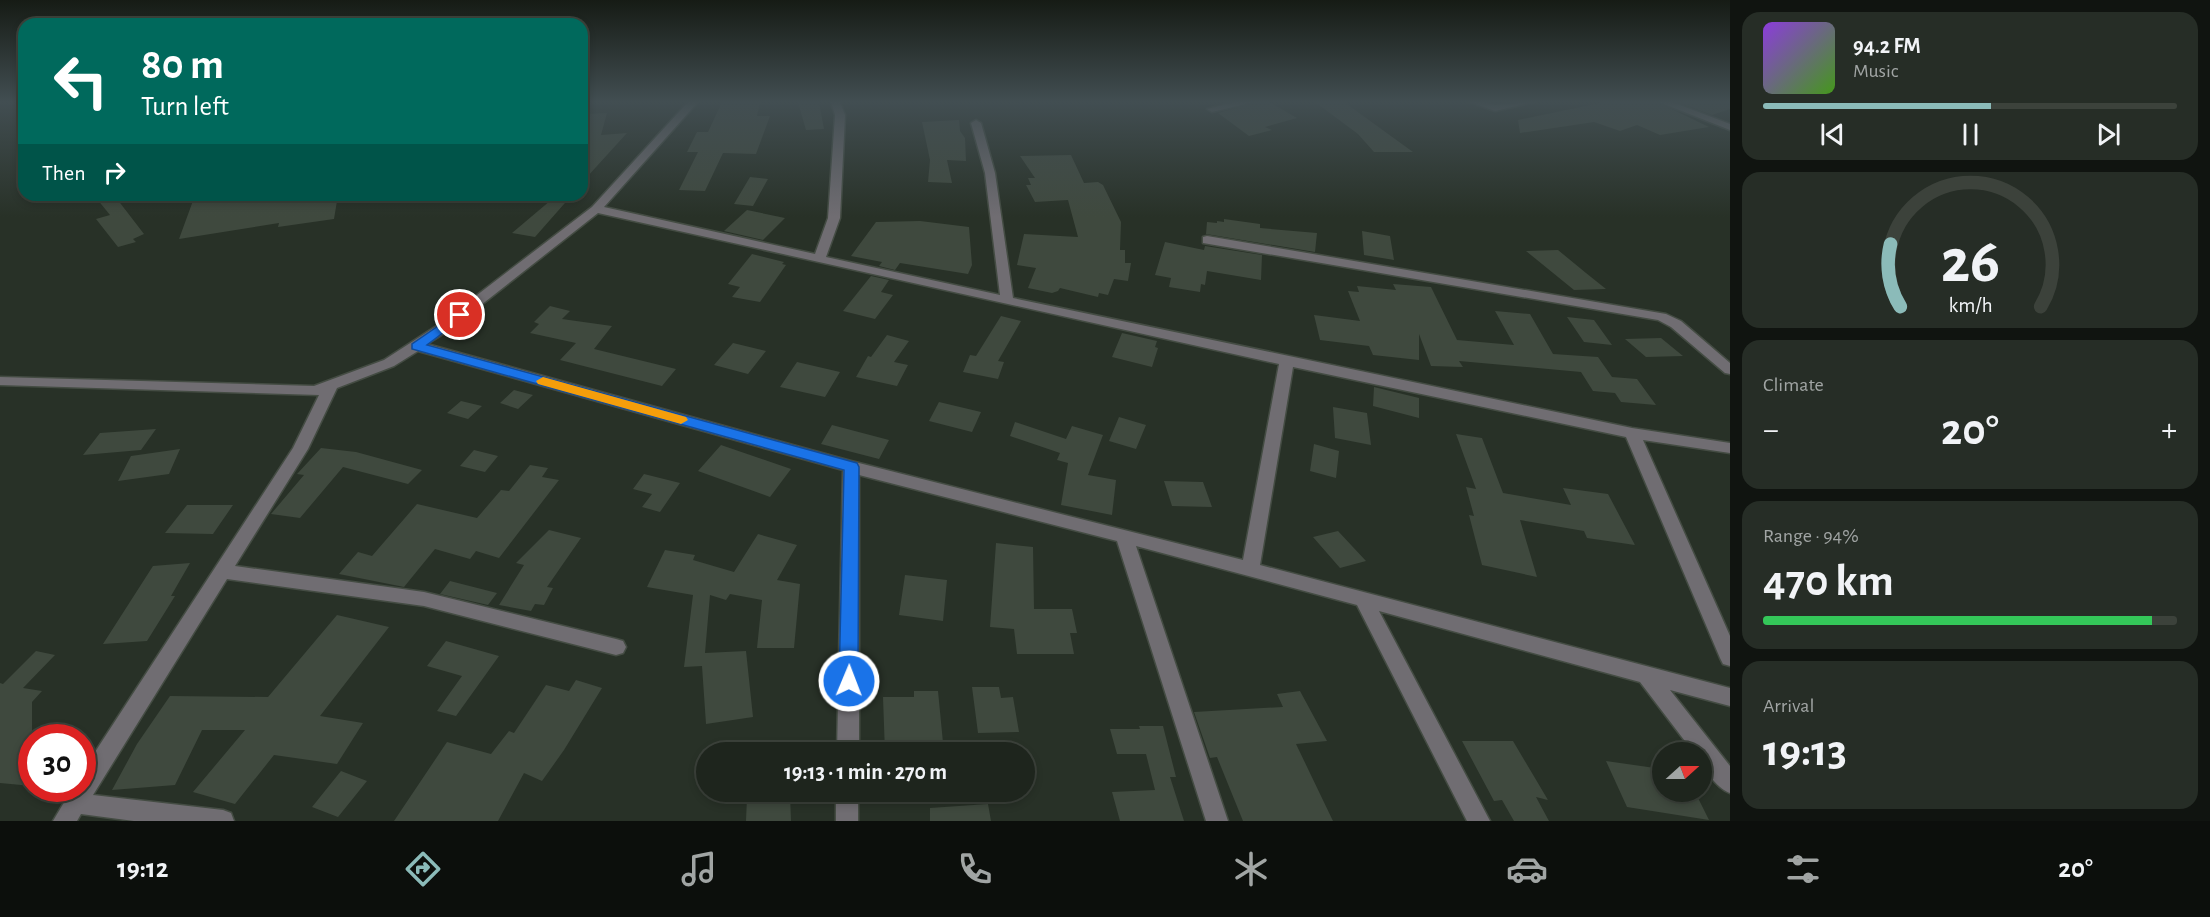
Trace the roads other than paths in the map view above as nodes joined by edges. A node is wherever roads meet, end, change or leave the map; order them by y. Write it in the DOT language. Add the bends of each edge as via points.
graph roads {
  1 [pos="658,140"];
  2 [pos="839,140"];
  3 [pos="981,140"];
  4 [pos="596,209"];
  5 [pos="1207,240"];
  6 [pos="819,259"];
  7 [pos="1007,301"];
  8 [pos="417,346"];
  9 [pos="1287,361"];
  10 [pos="1730,370"];
  11 [pos="0,381"];
  12 [pos="331,385"];
  13 [pos="1632,433"];
  14 [pos="1730,448"];
  15 [pos="851,467"];
  16 [pos="1124,537"];
  17 [pos="1250,569"];
  18 [pos="222,571"];
  19 [pos="1363,599"];
  20 [pos="615,647"];
  21 [pos="1730,658"];
  22 [pos="1647,675"];
  23 [pos="1730,697"];
  24 [pos="848,742"];
  25 [pos="1730,783"];
  26 [pos="847,802"];
  27 [pos="70,812"];
  28 [pos="223,821"];
  29 [pos="847,821"];
  30 [pos="1217,821"];
  31 [pos="1479,821"];
  1 -- 4 [label="street"];
  2 -- 6 [label="street" via="834,218"];
  3 -- 7 [label="street" via="990,173"];
  4 -- 6 [label="street"];
  4 -- 8 [label="street"];
  5 -- 10 [label="street" via="1661,317 1676,324"];
  6 -- 7 [label="street"];
  7 -- 9 [label="street"];
  8 -- 12 [label="street" via="389,363"];
  8 -- 15 [label="street"];
  9 -- 13 [label="street"];
  9 -- 17 [label="street"];
  11 -- 12 [label="street" via="316,391"];
  12 -- 18 [label="street" via="300,449"];
  13 -- 14 [label="street"];
  13 -- 21 [label="street"];
  15 -- 16 [label="street"];
  15 -- 24 [label="street"];
  16 -- 17 [label="street"];
  16 -- 30 [label="street"];
  17 -- 19 [label="street"];
  18 -- 20 [label="street" via="424,599"];
  18 -- 27 [label="street"];
  19 -- 22 [label="street"];
  19 -- 31 [label="street"];
  22 -- 23 [label="street"];
  22 -- 25 [label="street"];
  26 -- 29 [label="street"];
  27 -- 28 [label="street"];
}
